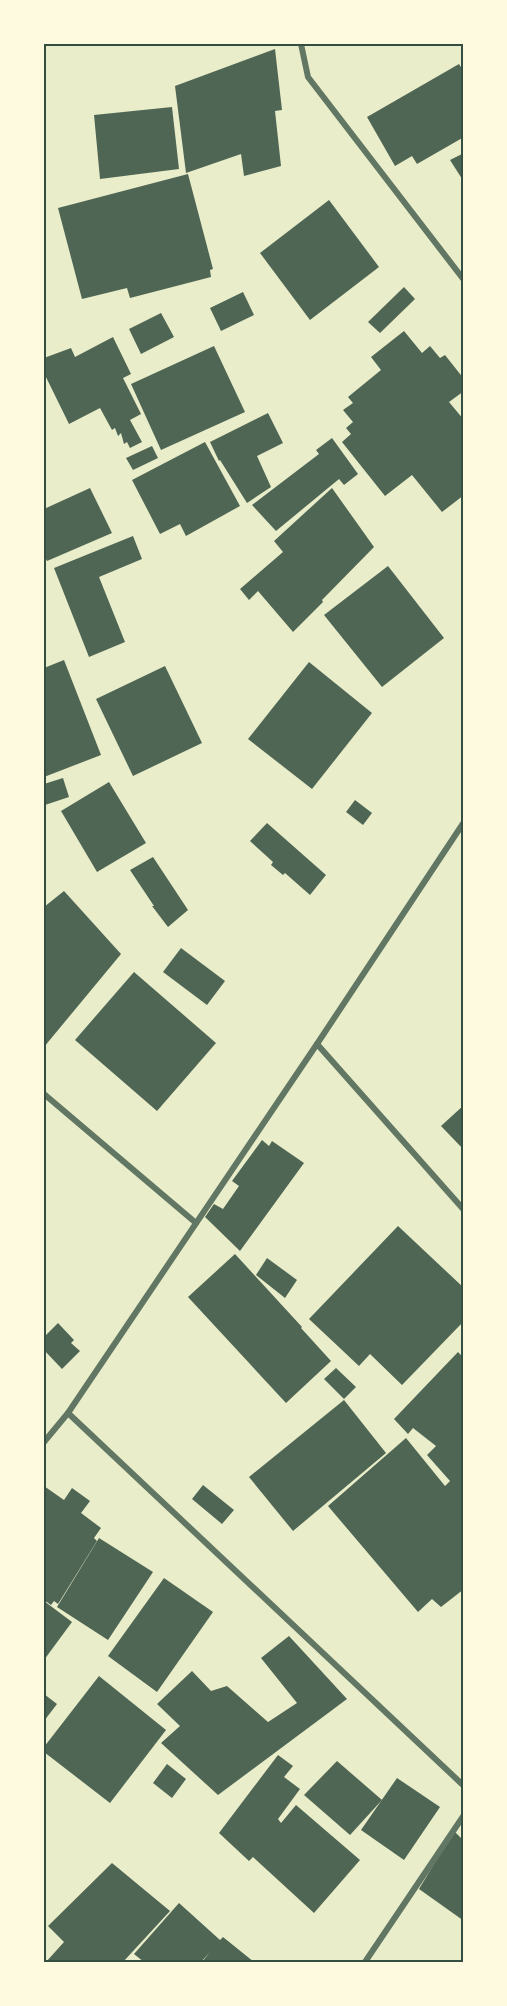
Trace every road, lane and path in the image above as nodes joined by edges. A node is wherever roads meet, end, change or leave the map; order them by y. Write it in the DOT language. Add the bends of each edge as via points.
graph roads {
  1 [pos="301,44"];
  2 [pos="464,280"];
  3 [pos="464,822"];
  4 [pos="317,1044"];
  5 [pos="44,1094"];
  6 [pos="464,1210"];
  7 [pos="196,1223"];
  8 [pos="68,1413"];
  9 [pos="44,1442"];
  10 [pos="464,1786"];
  11 [pos="464,1815"];
  12 [pos="365,1962"];
  1 -- 2 [label="street" via="308,77"];
  3 -- 4 [label="street"];
  4 -- 6 [label="street"];
  4 -- 7 [label="street"];
  5 -- 7 [label="street"];
  7 -- 8 [label="street"];
  8 -- 9 [label="street"];
  8 -- 10 [label="street"];
  11 -- 12 [label="street"];
}
